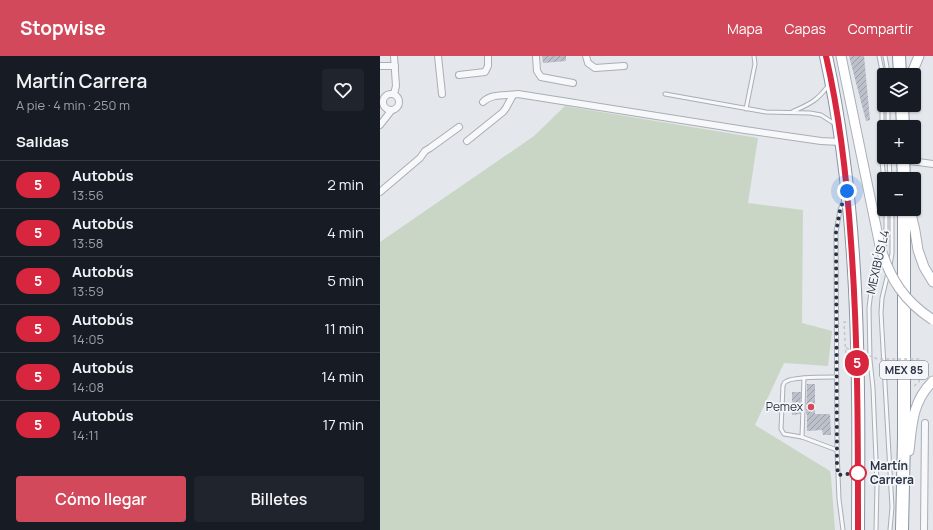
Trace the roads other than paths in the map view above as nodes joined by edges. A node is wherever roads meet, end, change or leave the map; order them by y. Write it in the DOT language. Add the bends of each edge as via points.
graph roads {
  1 [pos="394,56"];
  2 [pos="438,56"];
  3 [pos="488,56"];
  4 [pos="536,56"];
  5 [pos="586,56"];
  6 [pos="754,56"];
  7 [pos="826,56"];
  8 [pos="841,56"];
  9 [pos="879,56"];
  10 [pos="885,56"];
  11 [pos="899,56"];
  12 [pos="919,56"];
  13 [pos="380,66"];
  14 [pos="395,66"];
  15 [pos="624,66"];
  16 [pos="887,68"];
  17 [pos="900,68"];
  18 [pos="914,68"];
  19 [pos="458,75"];
  20 [pos="832,81"];
  21 [pos="573,82"];
  22 [pos="394,94"];
  23 [pos="442,94"];
  24 [pos="665,94"];
  25 [pos="513,95"];
  26 [pos="483,102"];
  27 [pos="746,109"];
  28 [pos="391,110"];
  29 [pos="791,112"];
  30 [pos="380,125"];
  31 [pos="459,126"];
  32 [pos="839,128"];
  33 [pos="467,141"];
  34 [pos="841,142"];
  35 [pos="921,162"];
  36 [pos="933,164"];
  37 [pos="883,172"];
  38 [pos="847,191"];
  39 [pos="380,192"];
  40 [pos="886,216"];
  41 [pos="892,216"];
  42 [pos="904,216"];
  43 [pos="912,216"];
  44 [pos="933,282"];
  45 [pos="933,320"];
  46 [pos="836,377"];
  47 [pos="804,378"];
  48 [pos="933,381"];
  49 [pos="924,422"];
  50 [pos="802,437"];
  51 [pos="837,450"];
  52 [pos="903,494"];
  53 [pos="843,530"];
  54 [pos="858,530"];
  55 [pos="876,530"];
  56 [pos="890,530"];
  57 [pos="902,530"];
  58 [pos="924,530"];
  1 -- 14 [label="street"];
  2 -- 23 [label="street"];
  3 -- 19 [label="street" via="485,72"];
  4 -- 21 [label="street" via="537,71 541,77"];
  5 -- 15 [label="street" via="588,63 595,68"];
  6 -- 27 [label="lane" via="755,64"];
  7 -- 20 [label="highway"];
  8 -- 45 [label="main road, bridge" via="880,246 897,286 913,304"];
  9 -- 37 [label="lane" via="882,71"];
  10 -- 16 [label="lane"];
  11 -- 17 [label="highway"];
  12 -- 18 [label="main road"];
  13 -- 14 [label="street"];
  14 -- 22 [label="street"];
  20 -- 29 [label="lane" via="820,97"];
  20 -- 32 [label="highway"];
  22 -- 28 [label="street" via="400,102 398,107"];
  22 -- 28 [label="street" via="386,95 383,100 383,106"];
  24 -- 27 [label="lane"];
  25 -- 26 [label="street" via="495,95"];
  25 -- 33 [label="street" via="503,112"];
  25 -- 34 [label="street"];
  27 -- 29 [label="lane"];
  28 -- 30 [label="street"];
  29 -- 32 [label="lane" via="821,115"];
  31 -- 39 [label="street" via="425,151"];
  32 -- 34 [label="highway"];
  34 -- 38 [label="highway"];
  35 -- 36 [label="street"];
  38 -- 46 [label="lane" via="836,232"];
  38 -- 54 [label="highway" via="855,300"];
  40 -- 55 [label="lane, MEXIBÚS L4" via="886,238 872,283 869,308 877,484"];
  41 -- 56 [label="lane, MEXIBÚS L4" via="892,253 881,313 892,507"];
  42 -- 52 [label="highway, MEX 85"];
  43 -- 44 [label="main road" via="918,250"];
  46 -- 47 [label="lane"];
  46 -- 51 [label="lane"];
  47 -- 50 [label="lane"];
  47 -- 50 [label="lane" via="789,380 784,384 781,429 784,434"];
  48 -- 52 [label="main road" via="915,408"];
  49 -- 58 [label="street"];
  50 -- 51 [label="lane"];
  51 -- 53 [label="lane"];
  52 -- 57 [label="highway, MEX 85"];
}
